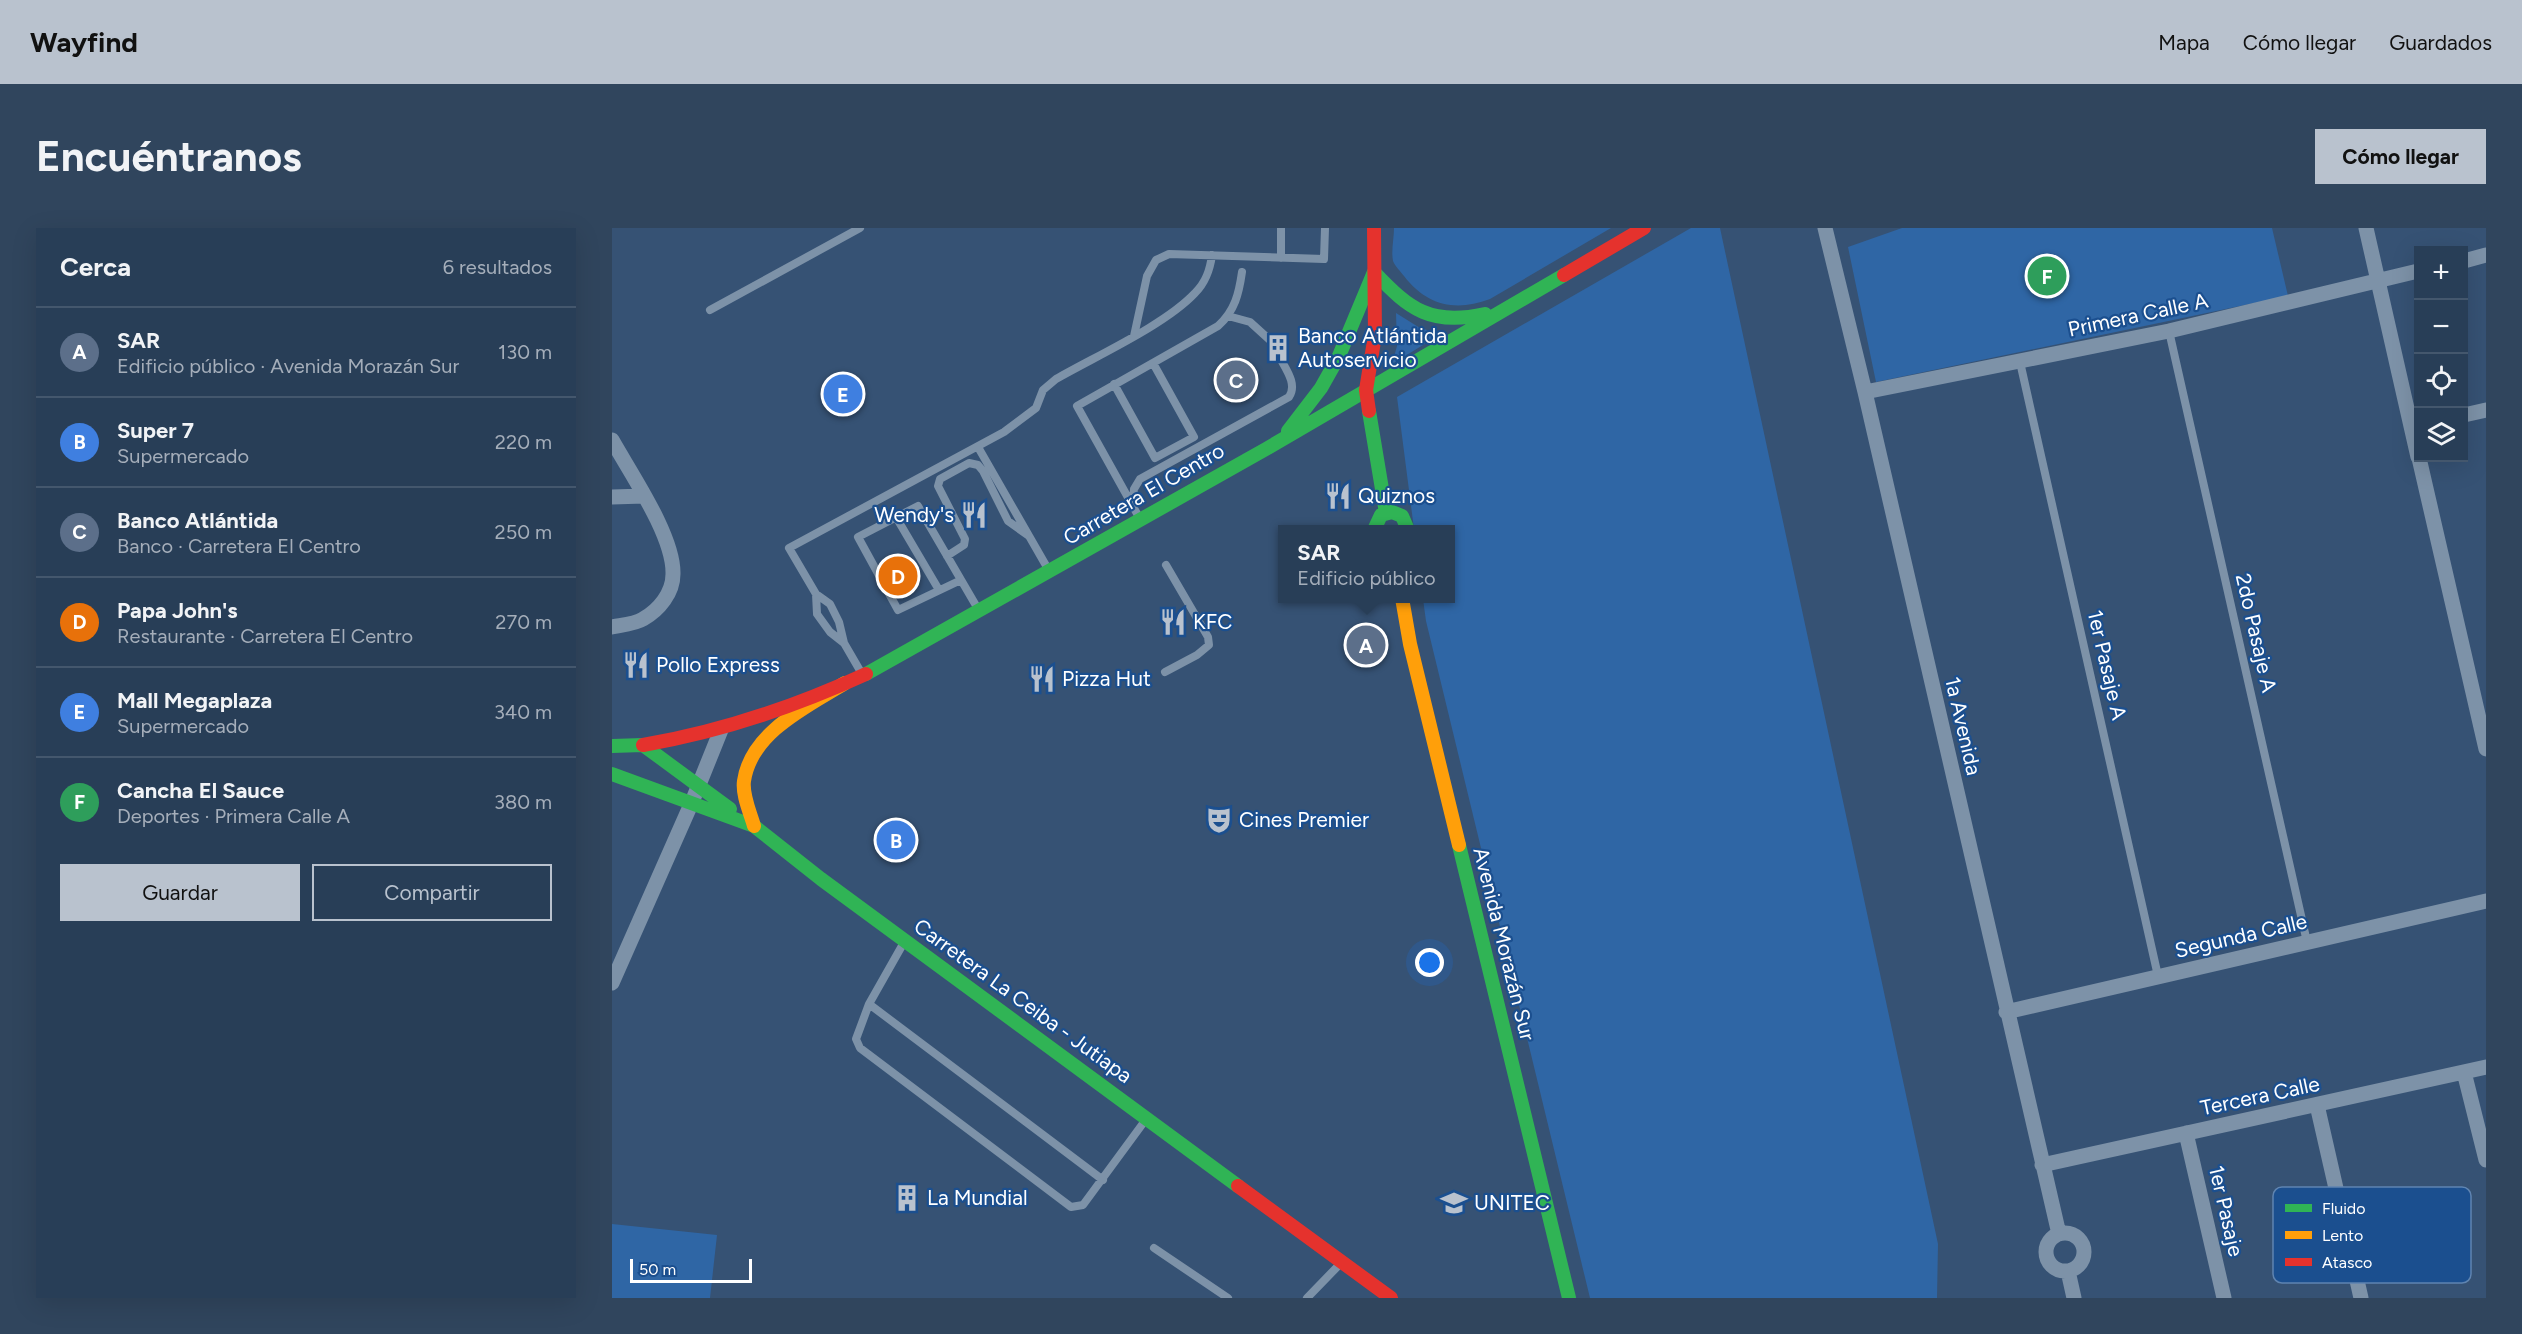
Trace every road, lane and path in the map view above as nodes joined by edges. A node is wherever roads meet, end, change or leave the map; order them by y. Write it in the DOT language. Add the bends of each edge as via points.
graph roads {
  1 [pos="860,228"];
  2 [pos="1281,228"];
  3 [pos="1325,228"];
  4 [pos="1374,228"];
  5 [pos="1644,228"];
  6 [pos="1825,228"];
  7 [pos="2366,228"];
  8 [pos="1212,255"];
  9 [pos="2486,255"];
  10 [pos="1281,258"];
  11 [pos="2468,260"];
  12 [pos="1242,272"];
  13 [pos="1374,272"];
  14 [pos="2414,272"];
  15 [pos="2379,281"];
  16 [pos="1506,309"];
  17 [pos="710,310"];
  18 [pos="1228,316"];
  19 [pos="2169,331"];
  20 [pos="1134,336"];
  21 [pos="1272,342"];
  22 [pos="1279,356"];
  23 [pos="2020,362"];
  24 [pos="1153,363"];
  25 [pos="1114,384"];
  26 [pos="1366,390"];
  27 [pos="1865,392"];
  28 [pos="2486,410"];
  29 [pos="2468,414"];
  30 [pos="2414,422"];
  31 [pos="1282,439"];
  32 [pos="612,440"];
  33 [pos="978,447"];
  34 [pos="2420,462"];
  35 [pos="612,496"];
  36 [pos="644,496"];
  37 [pos="1134,508"];
  38 [pos="1386,513"];
  39 [pos="896,517"];
  40 [pos="1141,520"];
  41 [pos="1376,525"];
  42 [pos="1406,525"];
  43 [pos="1029,536"];
  44 [pos="947,556"];
  45 [pos="1166,565"];
  46 [pos="1049,570"];
  47 [pos="961,580"];
  48 [pos="939,590"];
  49 [pos="816,594"];
  50 [pos="1403,603"];
  51 [pos="978,609"];
  52 [pos="612,627"];
  53 [pos="844,643"];
  54 [pos="1165,672"];
  55 [pos="862,674"];
  56 [pos="845,683"];
  57 [pos="721,730"];
  58 [pos="643,745"];
  59 [pos="612,746"];
  60 [pos="2486,749"];
  61 [pos="612,774"];
  62 [pos="699,785"];
  63 [pos="692,802"];
  64 [pos="754,826"];
  65 [pos="2486,901"];
  66 [pos="905,940"];
  67 [pos="2307,942"];
  68 [pos="2158,976"];
  69 [pos="612,983"];
  70 [pos="869,1004"];
  71 [pos="2006,1012"];
  72 [pos="2486,1067"];
  73 [pos="2464,1072"];
  74 [pos="2317,1105"];
  75 [pos="1147,1118"];
  76 [pos="2186,1133"];
  77 [pos="2486,1160"];
  78 [pos="2042,1165"];
  79 [pos="1104,1180"];
  80 [pos="2336,1187"];
  81 [pos="2059,1234"];
  82 [pos="1154,1248"];
  83 [pos="1342,1261"];
  84 [pos="2067,1271"];
  85 [pos="2358,1283"];
  86 [pos="1228,1298"];
  87 [pos="1307,1298"];
  88 [pos="1391,1298"];
  89 [pos="1569,1298"];
  90 [pos="2074,1298"];
  91 [pos="2224,1298"];
  92 [pos="2361,1298"];
  1 -- 17 [label="lane"];
  2 -- 10 [label="lane"];
  3 -- 10 [label="lane" via="1324,259"];
  4 -- 13 [label="main road"];
  5 -- 16 [label="main road, Carretera El Centro"];
  6 -- 27 [label="street, 1a Avenida"];
  7 -- 15 [label="street"];
  8 -- 10 [label="lane"];
  8 -- 20 [label="lane" via="1207,277 1197,292 1179,309"];
  8 -- 20 [label="lane" via="1169,254 1156,260 1147,276"];
  9 -- 11 [label="street"];
  12 -- 18 [label="lane" via="1238,295"];
  13 -- 16 [label="main road" via="1400,299 1433,317 1463,320"];
  13 -- 26 [label="main road" via="1376,335"];
  13 -- 31 [label="main road" via="1339,356 1321,388"];
  14 -- 15 [label="street, Primera Calle A"];
  15 -- 19 [label="street, Primera Calle A"];
  15 -- 30 [label="street"];
  16 -- 26 [label="main road, Carretera El Centro"];
  18 -- 21 [label="lane" via="1250,322"];
  18 -- 24 [label="lane" via="1213,330"];
  19 -- 23 [label="street, Primera Calle A"];
  19 -- 67 [label="lane, 2do Pasaje A"];
  20 -- 33 [label="lane" via="1056,379 1043,390 1036,408"];
  22 -- 37 [label="lane" via="1292,381 1289,398 1140,479 1133,494"];
  23 -- 27 [label="street, Primera Calle A"];
  23 -- 68 [label="lane, 1er Pasaje A"];
  24 -- 25 [label="lane"];
  24 -- 25 [label="lane" via="1194,437 1155,458"];
  25 -- 37 [label="lane" via="1077,406"];
  26 -- 31 [label="main road, Carretera El Centro"];
  26 -- 38 [label="main road"];
  27 -- 71 [label="street, 1a Avenida"];
  28 -- 29 [label="street"];
  31 -- 40 [label="main road, Carretera El Centro"];
  32 -- 36 [label="street"];
  33 -- 43 [label="lane"];
  33 -- 49 [label="lane" via="789,548"];
  34 -- 60 [label="street"];
  35 -- 36 [label="street"];
  36 -- 52 [label="street" via="669,548 674,576 665,600 643,620"];
  37 -- 40 [label="lane"];
  38 -- 41 [label="main road"];
  38 -- 42 [label="main road" via="1402,516"];
  39 -- 44 [label="lane" via="918,506"];
  39 -- 48 [label="lane"];
  39 -- 48 [label="lane" via="858,537 898,610"];
  40 -- 46 [label="main road, Carretera El Centro"];
  43 -- 44 [label="lane" via="1008,521 983,471 969,463 940,479 938,486 965,539 964,545"];
  43 -- 46 [label="lane"];
  44 -- 47 [label="lane"];
  45 -- 54 [label="lane" via="1209,645"];
  46 -- 51 [label="main road, Carretera El Centro"];
  47 -- 48 [label="lane"];
  47 -- 51 [label="lane"];
  49 -- 53 [label="lane" via="830,604"];
  49 -- 53 [label="lane" via="817,614"];
  50 -- 89 [label="main road, Avenida Morazán Sur"];
  51 -- 55 [label="main road, Carretera El Centro"];
  53 -- 55 [label="lane"];
  55 -- 56 [label="main road, Carretera El Centro"];
  56 -- 57 [label="main road, Carretera El Centro"];
  56 -- 64 [label="main road" via="780,726 751,755 743,782"];
  57 -- 58 [label="main road, Carretera El Centro"];
  57 -- 62 [label="street"];
  58 -- 59 [label="main road, Carretera El Centro"];
  58 -- 62 [label="main road"];
  61 -- 63 [label="main road, Carretera La Ceiba - Jutiapa"];
  62 -- 63 [label="street"];
  62 -- 64 [label="main road"];
  63 -- 64 [label="main road, Carretera La Ceiba - Jutiapa"];
  63 -- 69 [label="street"];
  64 -- 66 [label="main road, Carretera La Ceiba - Jutiapa"];
  65 -- 67 [label="street, Segunda Calle"];
  66 -- 70 [label="lane"];
  66 -- 75 [label="main road, Carretera La Ceiba - Jutiapa"];
  67 -- 68 [label="street, Segunda Calle"];
  68 -- 71 [label="street, Segunda Calle"];
  70 -- 79 [label="lane"];
  70 -- 79 [label="lane" via="856,1039 860,1048 1071,1207 1083,1205"];
  71 -- 78 [label="street, 1a Avenida"];
  72 -- 73 [label="street, Tercera Calle"];
  73 -- 74 [label="street, Tercera Calle"];
  73 -- 77 [label="street"];
  74 -- 76 [label="street, Tercera Calle"];
  74 -- 80 [label="street"];
  75 -- 79 [label="lane"];
  75 -- 83 [label="main road, Carretera La Ceiba - Jutiapa"];
  76 -- 78 [label="street, Tercera Calle"];
  76 -- 91 [label="street, 1er Pasaje"];
  78 -- 81 [label="street, 1a Avenida"];
  81 -- 84 [label="street" via="2049,1242 2045,1253 2055,1269"];
  81 -- 84 [label="street" via="2071,1234 2084,1248 2082,1260"];
  82 -- 86 [label="lane"];
  83 -- 87 [label="lane"];
  83 -- 88 [label="main road, Carretera La Ceiba - Jutiapa"];
  84 -- 90 [label="street"];
  85 -- 92 [label="street"];
}
